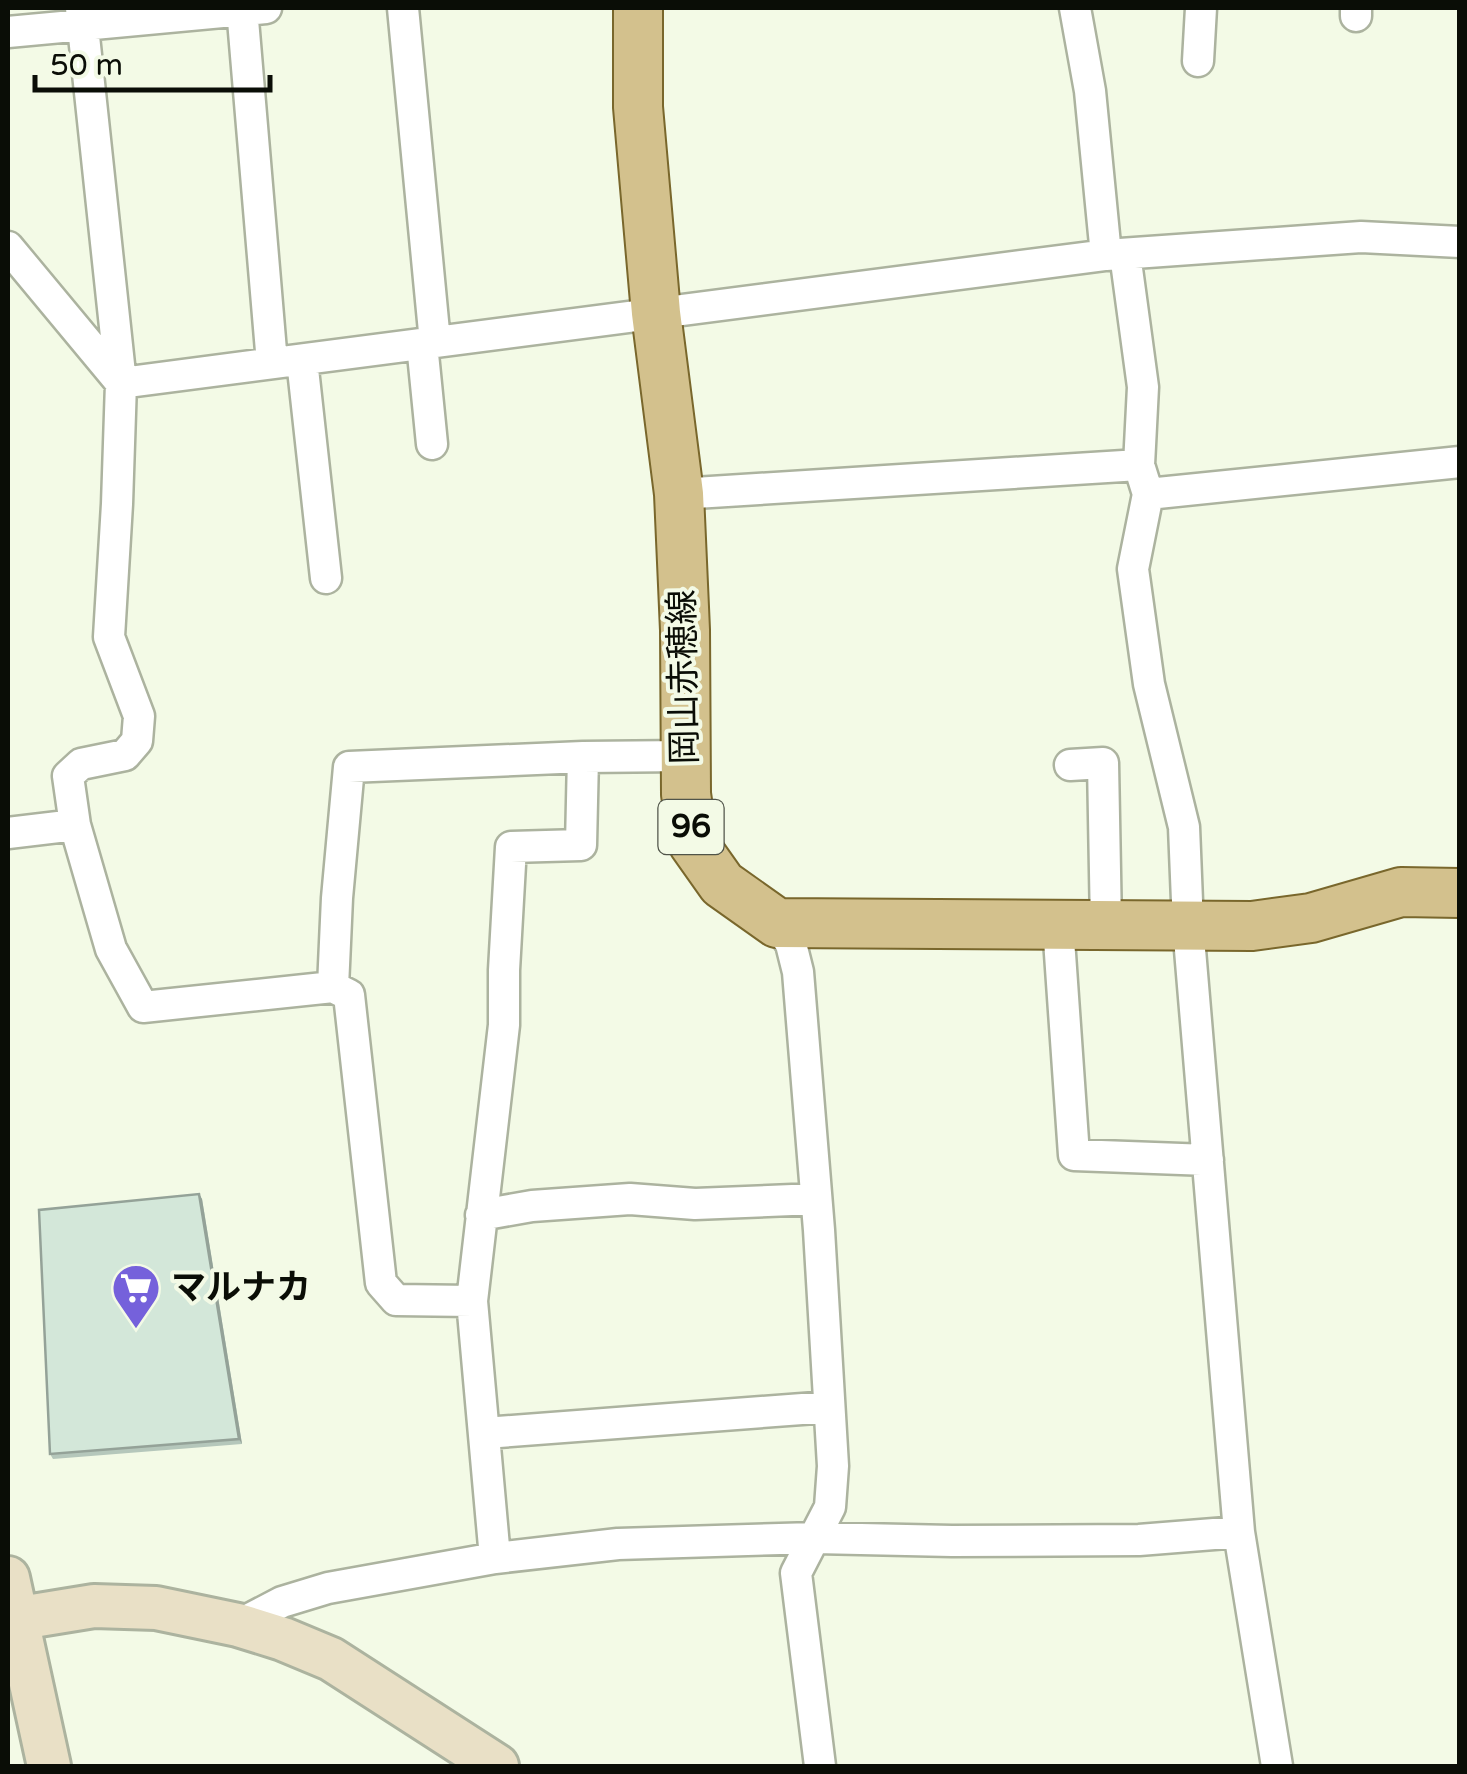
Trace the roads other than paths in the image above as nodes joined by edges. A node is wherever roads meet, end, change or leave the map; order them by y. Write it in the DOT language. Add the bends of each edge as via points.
graph roads {
  1 [pos="250,8"];
  2 [pos="403,8"];
  3 [pos="638,8"];
  4 [pos="1074,8"];
  5 [pos="1201,8"];
  6 [pos="82,16"];
  7 [pos="8,32"];
  8 [pos="1198,61"];
  9 [pos="1460,242"];
  10 [pos="8,247"];
  11 [pos="1116,255"];
  12 [pos="656,313"];
  13 [pos="428,343"];
  14 [pos="287,361"];
  15 [pos="121,383"];
  16 [pos="432,444"];
  17 [pos="1460,462"];
  18 [pos="1144,479"];
  19 [pos="679,494"];
  20 [pos="326,578"];
  21 [pos="686,756"];
  22 [pos="583,757"];
  23 [pos="1070,765"];
  24 [pos="75,825"];
  25 [pos="8,833"];
  26 [pos="1460,892"];
  27 [pos="777,924"];
  28 [pos="1058,925"];
  29 [pos="1106,926"];
  30 [pos="1188,926"];
  31 [pos="332,987"];
  32 [pos="1208,1160"];
  33 [pos="816,1199"];
  34 [pos="481,1215"];
  35 [pos="472,1301"];
  36 [pos="830,1407"];
  37 [pos="485,1433"];
  38 [pos="1239,1532"];
  39 [pos="816,1538"];
  40 [pos="495,1558"];
  41 [pos="10,1606"];
  42 [pos="238,1625"];
  43 [pos="50,1766"];
  44 [pos="497,1766"];
  45 [pos="820,1766"];
  46 [pos="1277,1766"];
  1 -- 6 [label="street"];
  1 -- 14 [label="street"];
  2 -- 13 [label="street"];
  3 -- 12 [label="main road, 岡山赤穂線 / 96" via="638,106"];
  4 -- 11 [label="street"];
  5 -- 8 [label="street"];
  6 -- 7 [label="street"];
  6 -- 15 [label="street"];
  9 -- 11 [label="street" via="1362,236"];
  10 -- 15 [label="street"];
  11 -- 12 [label="street"];
  11 -- 18 [label="street" via="1142,387"];
  12 -- 13 [label="street"];
  12 -- 19 [label="main road, 岡山赤穂線 / 96"];
  13 -- 14 [label="street"];
  13 -- 16 [label="street"];
  14 -- 15 [label="street"];
  14 -- 20 [label="street"];
  15 -- 24 [label="street" via="109,637 139,716 138,742 125,755 80,764 68,776"];
  17 -- 18 [label="street"];
  18 -- 19 [label="street"];
  18 -- 30 [label="street" via="1133,569 1149,684 1184,827"];
  19 -- 21 [label="main road, 岡山赤穂線 / 96"];
  21 -- 22 [label="street"];
  21 -- 27 [label="main road, 岡山赤穂線 / 96" via="692,843 722,884"];
  22 -- 31 [label="street" via="349,767"];
  22 -- 34 [label="street" via="581,844 510,847 504,1025"];
  23 -- 29 [label="street" via="1104,763"];
  24 -- 25 [label="street"];
  24 -- 31 [label="street" via="110,950 143,1006"];
  26 -- 30 [label="main road" via="1402,892 1311,918 1252,926"];
  27 -- 28 [label="main road"];
  27 -- 33 [label="street" via="798,972"];
  28 -- 29 [label="main road"];
  28 -- 32 [label="street" via="1074,1154"];
  29 -- 30 [label="main road"];
  30 -- 32 [label="street"];
  31 -- 35 [label="street" via="348,995 381,1283 396,1300"];
  32 -- 38 [label="street"];
  33 -- 34 [label="street" via="630,1199"];
  33 -- 36 [label="street"];
  34 -- 35 [label="street"];
  35 -- 37 [label="street"];
  36 -- 37 [label="street"];
  36 -- 39 [label="street" via="830,1507"];
  37 -- 40 [label="street"];
  38 -- 39 [label="street" via="1140,1540"];
  38 -- 46 [label="street"];
  39 -- 40 [label="street" via="618,1544"];
  39 -- 45 [label="street" via="796,1574"];
  40 -- 42 [label="street" via="328,1588"];
  41 -- 42 [label="street" via="140,1607"];
  41 -- 43 [label="street"];
  42 -- 44 [label="street" via="331,1659"];
}
